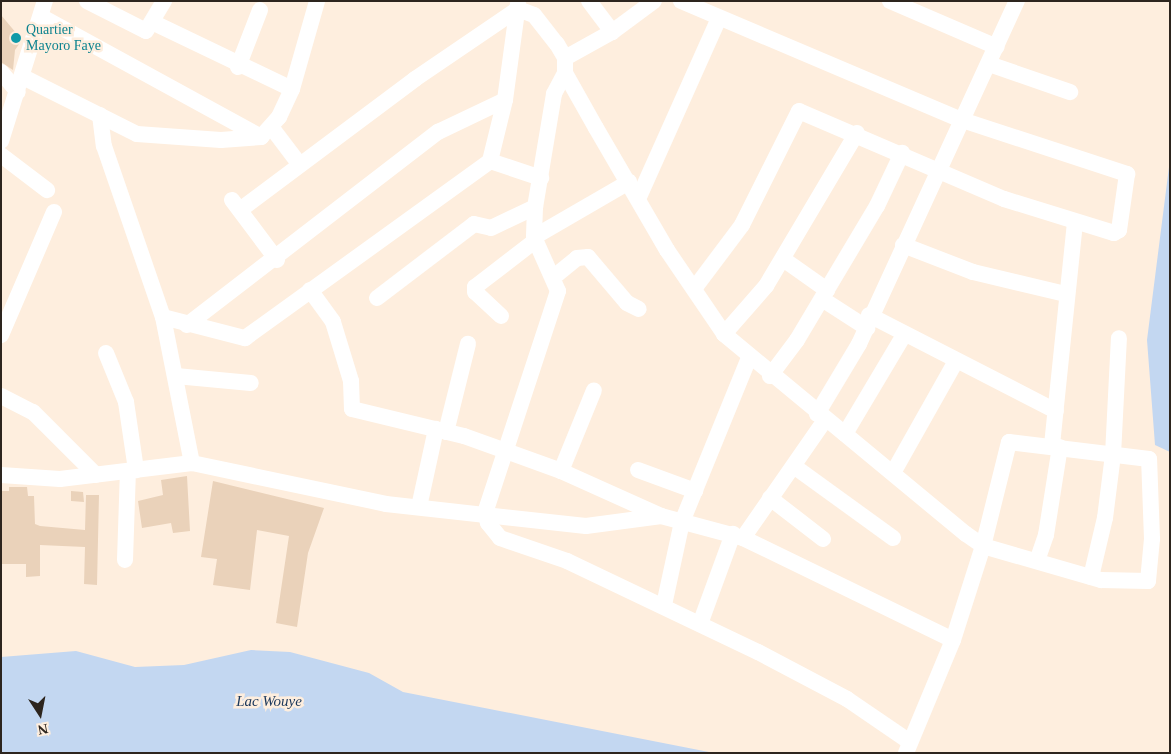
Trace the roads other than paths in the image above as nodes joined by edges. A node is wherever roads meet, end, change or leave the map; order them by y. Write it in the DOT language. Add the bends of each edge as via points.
graph roads {
  1 [pos="87,1"];
  2 [pos="164,1"];
  3 [pos="317,1"];
  4 [pos="589,1"];
  5 [pos="654,1"];
  6 [pos="681,1"];
  7 [pos="890,1"];
  8 [pos="1017,1"];
  9 [pos="518,5"];
  10 [pos="114,7"];
  11 [pos="43,9"];
  12 [pos="260,10"];
  13 [pos="713,11"];
  14 [pos="152,22"];
  15 [pos="612,32"];
  16 [pos="997,47"];
  17 [pos="989,64"];
  18 [pos="238,66"];
  19 [pos="565,66"];
  20 [pos="1,72"];
  21 [pos="20,84"];
  22 [pos="292,88"];
  23 [pos="1070,92"];
  24 [pos="505,100"];
  25 [pos="218,112"];
  26 [pos="100,115"];
  27 [pos="962,120"];
  28 [pos="267,133"];
  29 [pos="857,133"];
  30 [pos="206,139"];
  31 [pos="1,141"];
  32 [pos="902,153"];
  33 [pos="1,155"];
  34 [pos="490,162"];
  35 [pos="300,165"];
  36 [pos="937,171"];
  37 [pos="541,178"];
  38 [pos="630,182"];
  39 [pos="46,190"];
  40 [pos="639,197"];
  41 [pos="534,207"];
  42 [pos="54,212"];
  43 [pos="1075,224"];
  44 [pos="535,238"];
  45 [pos="903,244"];
  46 [pos="783,259"];
  47 [pos="277,260"];
  48 [pos="555,276"];
  49 [pos="694,289"];
  50 [pos="310,290"];
  51 [pos="824,294"];
  52 [pos="1065,294"];
  53 [pos="377,298"];
  54 [pos="639,309"];
  55 [pos="501,316"];
  56 [pos="163,317"];
  57 [pos="868,322"];
  58 [pos="187,325"];
  59 [pos="724,334"];
  60 [pos="1,335"];
  61 [pos="904,335"];
  62 [pos="1119,338"];
  63 [pos="468,344"];
  64 [pos="106,353"];
  65 [pos="749,358"];
  66 [pos="956,361"];
  67 [pos="176,376"];
  68 [pos="770,376"];
  69 [pos="251,383"];
  70 [pos="594,390"];
  71 [pos="1,396"];
  72 [pos="1056,411"];
  73 [pos="821,417"];
  74 [pos="441,430"];
  75 [pos="845,434"];
  76 [pos="1056,446"];
  77 [pos="505,450"];
  78 [pos="1113,455"];
  79 [pos="192,463"];
  80 [pos="794,467"];
  81 [pos="132,470"];
  82 [pos="638,470"];
  83 [pos="561,471"];
  84 [pos="894,471"];
  85 [pos="1,475"];
  86 [pos="96,475"];
  87 [pos="695,491"];
  88 [pos="770,498"];
  89 [pos="419,507"];
  90 [pos="485,513"];
  91 [pos="661,516"];
  92 [pos="682,522"];
  93 [pos="738,536"];
  94 [pos="893,538"];
  95 [pos="822,539"];
  96 [pos="983,546"];
  97 [pos="125,560"];
  98 [pos="1037,561"];
  99 [pos="1091,577"];
  100 [pos="664,606"];
  101 [pos="700,624"];
  102 [pos="953,640"];
  103 [pos="908,747"];
  1 -- 10 [label="street"];
  2 -- 14 [label="street"];
  3 -- 22 [label="street"];
  4 -- 15 [label="street"];
  5 -- 15 [label="street"];
  6 -- 13 [label="street"];
  7 -- 16 [label="street"];
  8 -- 16 [label="street"];
  9 -- 19 [label="street" via="540,21"];
  9 -- 24 [label="street"];
  9 -- 35 [label="street"];
  10 -- 14 [label="street" via="142,30"];
  11 -- 21 [label="street"];
  11 -- 25 [label="street"];
  12 -- 18 [label="street"];
  13 -- 27 [label="street"];
  13 -- 40 [label="street"];
  14 -- 18 [label="street"];
  15 -- 19 [label="street"];
  16 -- 17 [label="street"];
  17 -- 23 [label="street"];
  17 -- 27 [label="street"];
  18 -- 22 [label="street"];
  19 -- 37 [label="street" via="554,94"];
  19 -- 38 [label="street"];
  20 -- 21 [label="street"];
  21 -- 26 [label="street"];
  21 -- 31 [label="street"];
  22 -- 28 [label="street"];
  24 -- 34 [label="street"];
  24 -- 47 [label="street" via="438,132"];
  25 -- 28 [label="street"];
  25 -- 30 [label="street"];
  26 -- 30 [label="street" via="137,134"];
  26 -- 56 [label="street" via="104,146"];
  27 -- 36 [label="street"];
  27 -- 43 [label="street" via="1127,172 1117,232"];
  28 -- 30 [label="street"];
  28 -- 35 [label="street"];
  29 -- 32 [label="street"];
  29 -- 46 [label="street"];
  29 -- 49 [label="street" via="798,112 742,225"];
  32 -- 36 [label="street"];
  32 -- 51 [label="street"];
  33 -- 39 [label="street"];
  34 -- 37 [label="street"];
  34 -- 50 [label="street"];
  35 -- 47 [label="street" via="236,205"];
  36 -- 43 [label="street"];
  36 -- 45 [label="street"];
  37 -- 41 [label="street"];
  38 -- 40 [label="street"];
  38 -- 44 [label="street"];
  40 -- 49 [label="street"];
  41 -- 44 [label="street"];
  41 -- 53 [label="street" via="491,228 474,224"];
  42 -- 60 [label="street"];
  43 -- 52 [label="street"];
  44 -- 48 [label="street"];
  44 -- 55 [label="street" via="475,287 475,292"];
  45 -- 52 [label="street" via="973,272"];
  45 -- 57 [label="street"];
  46 -- 51 [label="street"];
  46 -- 59 [label="street" via="765,288"];
  47 -- 58 [label="street"];
  48 -- 54 [label="street" via="577,258 588,258 627,302"];
  48 -- 77 [label="street" via="558,291"];
  49 -- 59 [label="street"];
  50 -- 58 [label="street" via="241,340"];
  50 -- 74 [label="street" via="333,322 351,381 352,409"];
  51 -- 57 [label="street"];
  51 -- 68 [label="street"];
  52 -- 72 [label="street"];
  56 -- 58 [label="street"];
  56 -- 67 [label="street"];
  57 -- 61 [label="street"];
  57 -- 73 [label="street"];
  59 -- 65 [label="street"];
  61 -- 66 [label="street"];
  61 -- 75 [label="street"];
  62 -- 78 [label="street"];
  63 -- 74 [label="street"];
  64 -- 81 [label="street" via="126,402"];
  65 -- 68 [label="street"];
  65 -- 87 [label="street"];
  66 -- 72 [label="street"];
  66 -- 84 [label="street"];
  67 -- 69 [label="street"];
  67 -- 79 [label="street"];
  68 -- 73 [label="street"];
  70 -- 83 [label="street"];
  71 -- 86 [label="street" via="32,412"];
  72 -- 76 [label="street"];
  73 -- 75 [label="street"];
  73 -- 80 [label="street"];
  74 -- 77 [label="street"];
  74 -- 89 [label="street"];
  75 -- 84 [label="street"];
  76 -- 78 [label="street"];
  76 -- 96 [label="street" via="1009,442"];
  76 -- 98 [label="street"];
  77 -- 83 [label="street"];
  77 -- 90 [label="street"];
  78 -- 99 [label="street" via="1105,518"];
  78 -- 99 [label="street" via="1150,460 1151,578 1143,583 1120,584"];
  79 -- 81 [label="street"];
  79 -- 89 [label="street" via="328,495"];
  80 -- 88 [label="street"];
  80 -- 94 [label="street"];
  81 -- 86 [label="street"];
  81 -- 97 [label="street"];
  82 -- 87 [label="street"];
  83 -- 91 [label="street"];
  84 -- 96 [label="street"];
  85 -- 86 [label="street" via="60,479"];
  87 -- 92 [label="street"];
  88 -- 93 [label="street"];
  88 -- 95 [label="street"];
  89 -- 90 [label="street"];
  90 -- 91 [label="street" via="600,527"];
  90 -- 100 [label="street" via="500,538 567,561"];
  91 -- 92 [label="street"];
  92 -- 93 [label="street"];
  92 -- 100 [label="street"];
  93 -- 101 [label="street"];
  93 -- 102 [label="street"];
  96 -- 98 [label="street"];
  96 -- 102 [label="street"];
  98 -- 99 [label="street"];
  100 -- 101 [label="street"];
  101 -- 103 [label="street" via="847,699"];
  102 -- 103 [label="street"];
}
